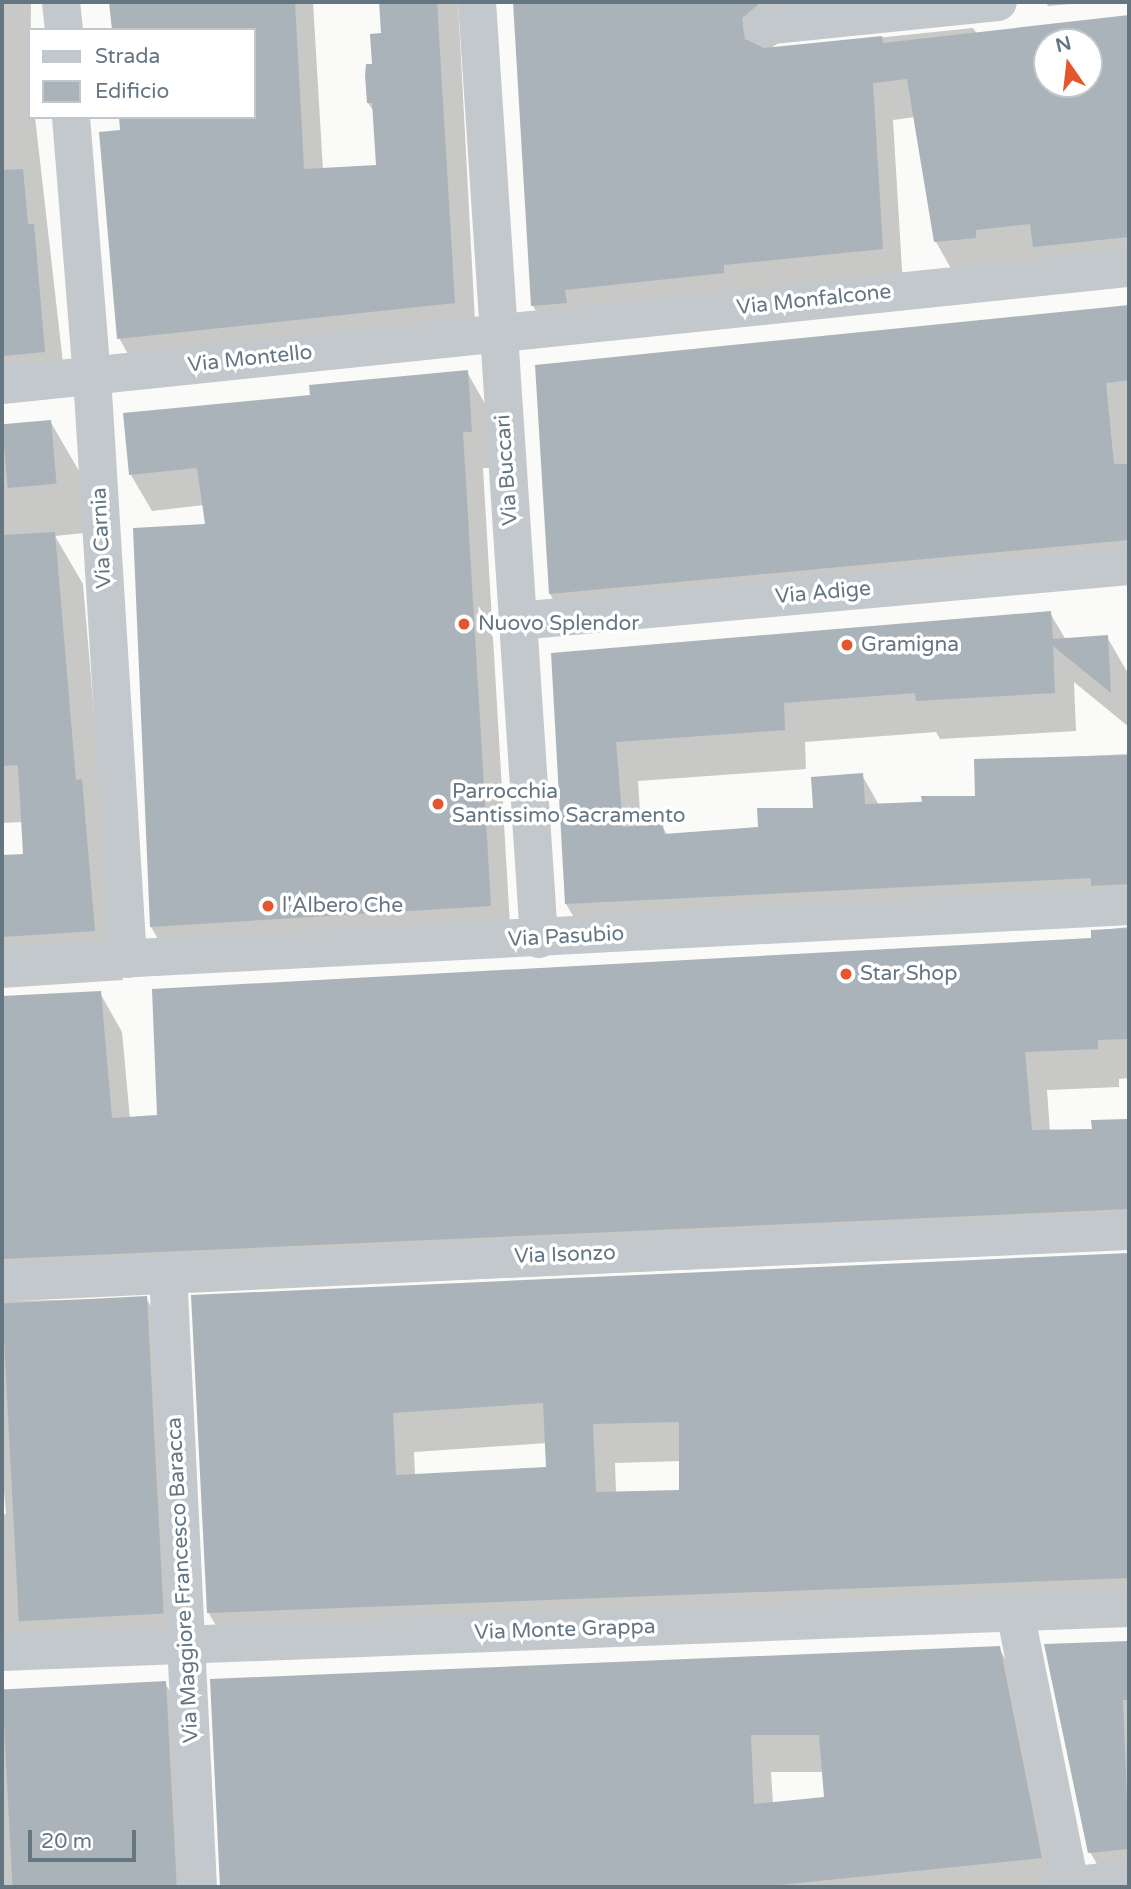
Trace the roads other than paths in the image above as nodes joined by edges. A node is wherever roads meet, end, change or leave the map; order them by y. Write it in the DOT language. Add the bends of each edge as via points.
graph roads {
  1 [pos="61,2"];
  2 [pos="477,2"];
  3 [pos="998,2"];
  4 [pos="762,26"];
  5 [pos="64,28"];
  6 [pos="71,119"];
  7 [pos="1129,268"];
  8 [pos="499,332"];
  9 [pos="92,376"];
  10 [pos="2,386"];
  11 [pos="1129,566"];
  12 [pos="517,621"];
  13 [pos="1129,905"];
  14 [pos="539,939"];
  15 [pos="128,959"];
  16 [pos="2,965"];
  17 [pos="1129,1231"];
  18 [pos="168,1272"];
  19 [pos="2,1281"];
  20 [pos="1129,1608"];
  21 [pos="1015,1612"];
  22 [pos="185,1645"];
  23 [pos="2,1652"];
  24 [pos="1129,1880"];
  25 [pos="198,1887"];
  26 [pos="1065,1887"];
  1 -- 5 [label="street"];
  2 -- 8 [label="street, Via Buccari"];
  3 -- 4 [label="street"];
  6 -- 9 [label="street, Via Carnia"];
  7 -- 8 [label="street, Via Monfalcone"];
  8 -- 9 [label="street, Via Montello"];
  8 -- 12 [label="street, Via Buccari"];
  9 -- 10 [label="street, Via Montello"];
  9 -- 15 [label="street, Via Carnia"];
  11 -- 12 [label="street, Via Adige"];
  12 -- 14 [label="street, Via Buccari"];
  13 -- 14 [label="street, Via Pasubio"];
  14 -- 15 [label="street, Via Pasubio"];
  15 -- 16 [label="street, Via Pasubio"];
  17 -- 18 [label="street, Via Isonzo"];
  18 -- 19 [label="street, Via Isonzo"];
  18 -- 22 [label="street, Via Maggiore Francesco Baracca"];
  20 -- 21 [label="street, Via Monte Grappa"];
  21 -- 22 [label="street, Via Monte Grappa"];
  21 -- 26 [label="street"];
  22 -- 23 [label="street, Via Monte Grappa"];
  22 -- 25 [label="street, Via Maggiore Francesco Baracca"];
  24 -- 26 [label="street"];
}
